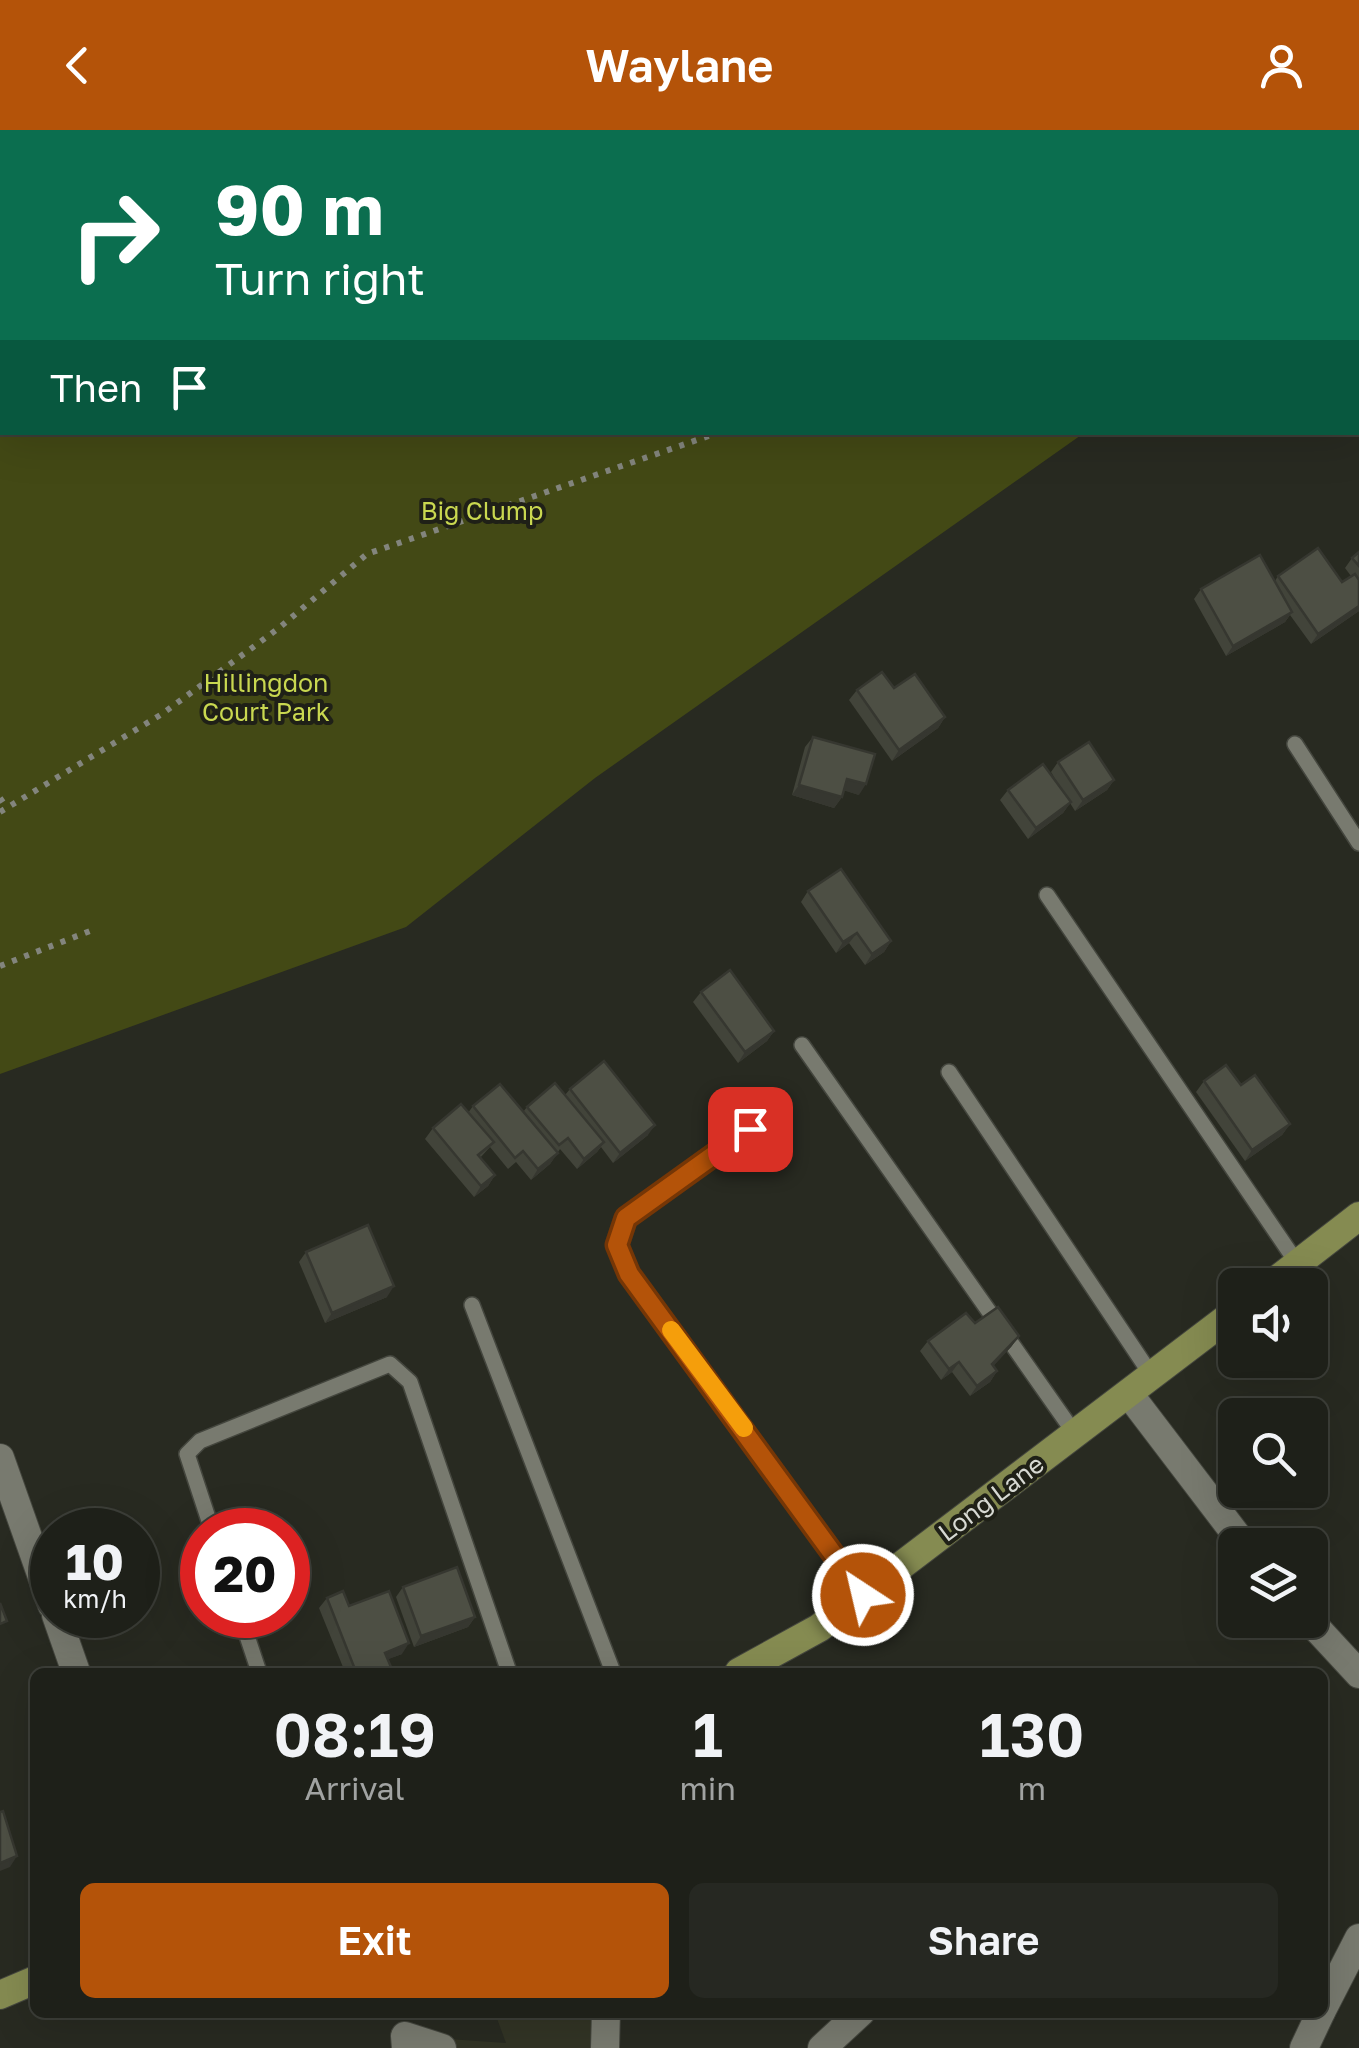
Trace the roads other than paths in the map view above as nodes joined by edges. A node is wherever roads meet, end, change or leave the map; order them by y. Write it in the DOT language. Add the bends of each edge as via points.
graph roads {
  1 [pos="1294,744"];
  2 [pos="1359,843"];
  3 [pos="1047,895"];
  4 [pos="802,1045"];
  5 [pos="948,1072"];
  6 [pos="750,1129"];
  7 [pos="1359,1216"];
  8 [pos="1298,1264"];
  9 [pos="1293,1268"];
  10 [pos="472,1305"];
  11 [pos="1218,1325"];
  12 [pos="1152,1376"];
  13 [pos="1129,1394"];
  14 [pos="1076,1434"];
  15 [pos="0,1458"];
  16 [pos="204,1508"];
  17 [pos="1231,1528"];
  18 [pos="30,1543"];
  19 [pos="863,1595"];
  20 [pos="64,1638"];
  21 [pos="248,1638"];
  22 [pos="1326,1638"];
  23 [pos="75,1668"];
  24 [pos="259,1668"];
  25 [pos="508,1668"];
  26 [pos="611,1668"];
  27 [pos="746,1668"];
  28 [pos="1359,1674"];
  29 [pos="1359,1938"];
  30 [pos="30,1982"];
  31 [pos="0,1995"];
  32 [pos="1328,1999"];
  33 [pos="606,2018"];
  34 [pos="855,2018"];
  35 [pos="1319,2018"];
  36 [pos="406,2048"];
  37 [pos="442,2048"];
  38 [pos="606,2048"];
  39 [pos="822,2048"];
  40 [pos="1304,2048"];
  1 -- 2 [label="lane"];
  3 -- 8 [label="lane"];
  4 -- 14 [label="lane"];
  5 -- 12 [label="lane"];
  6 -- 19 [label="lane" via="626,1218 617,1245 629,1274"];
  7 -- 8 [label="main road"];
  8 -- 9 [label="main road"];
  10 -- 26 [label="lane"];
  11 -- 12 [label="main road, Long Lane"];
  12 -- 13 [label="main road, Long Lane"];
  13 -- 14 [label="main road, Long Lane"];
  13 -- 17 [label="street"];
  14 -- 19 [label="main road, Long Lane"];
  15 -- 18 [label="street"];
  16 -- 25 [label="lane" via="186,1454 200,1441 390,1364 410,1382"];
  19 -- 27 [label="main road, Long Lane"];
  20 -- 23 [label="street"];
  21 -- 24 [label="lane"];
  22 -- 28 [label="street"];
  29 -- 32 [label="street"];
  30 -- 31 [label="main road"];
  33 -- 38 [label="street"];
  34 -- 39 [label="street"];
  35 -- 40 [label="street"];
  36 -- 37 [label="street" via="406,2036"];
}
